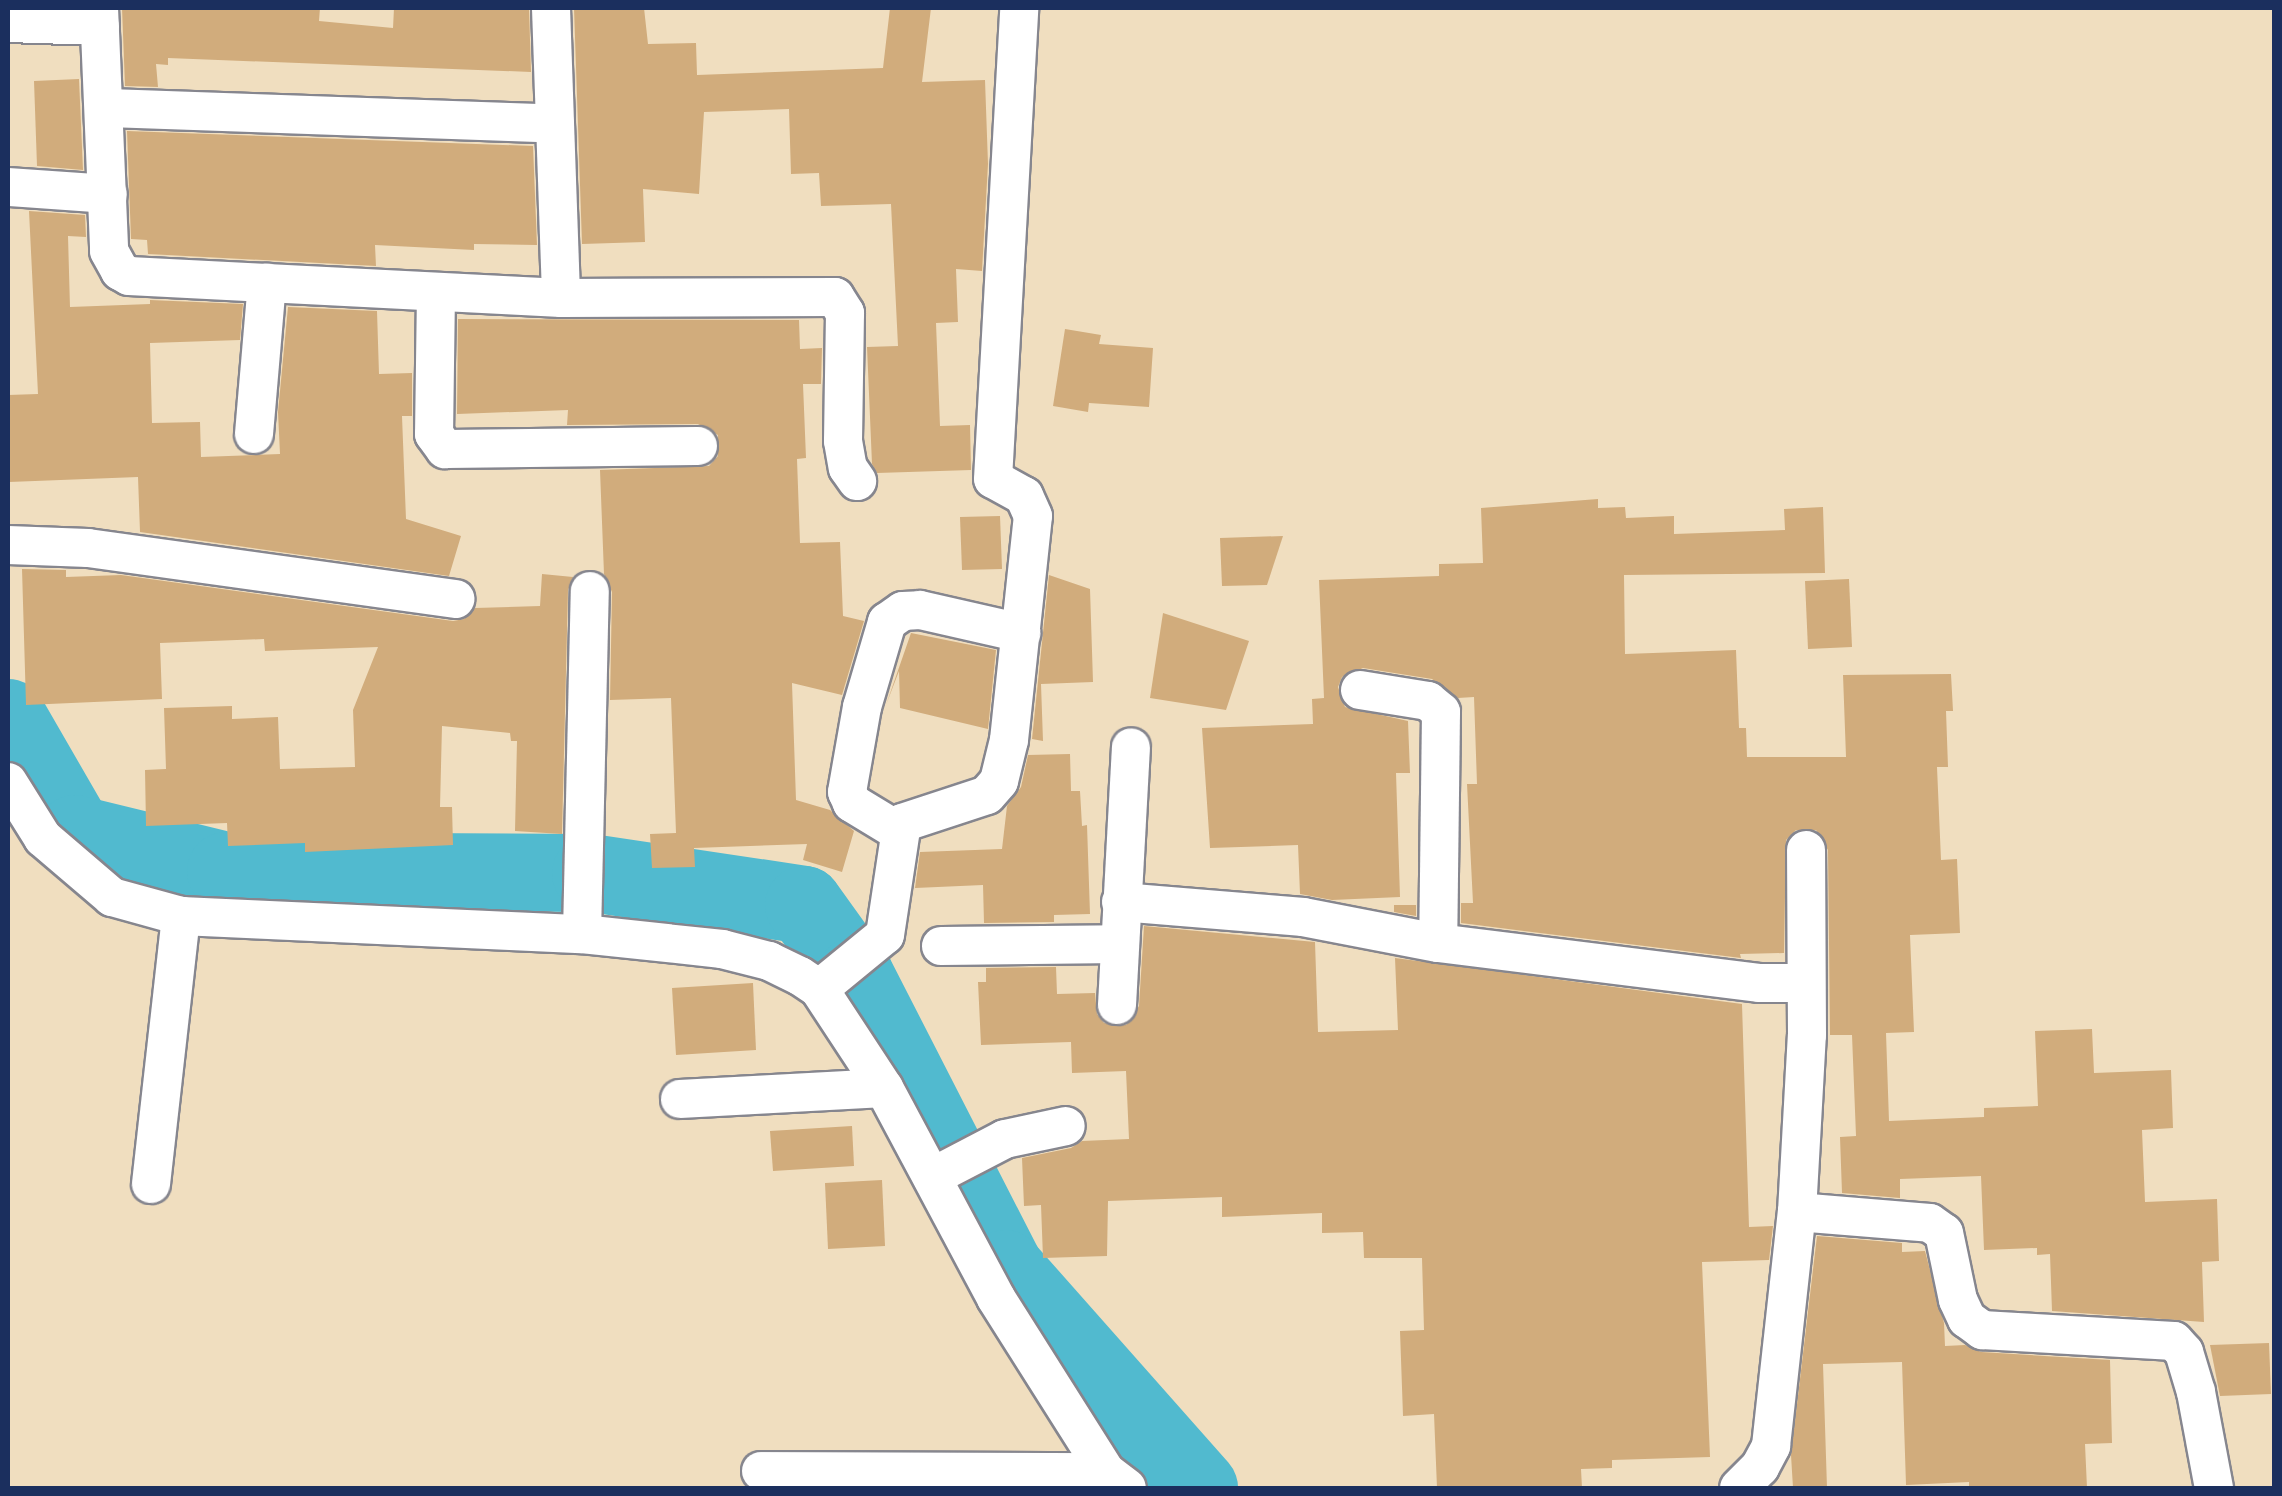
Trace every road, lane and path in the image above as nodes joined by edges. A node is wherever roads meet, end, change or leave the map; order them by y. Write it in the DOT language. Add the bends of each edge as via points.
graph roads {
  1 [pos="552,8"];
  2 [pos="1019,8"];
  3 [pos="99,16"];
  4 [pos="8,23"];
  5 [pos="106,108"];
  6 [pos="555,124"];
  7 [pos="8,187"];
  8 [pos="108,194"];
  9 [pos="267,283"];
  10 [pos="436,292"];
  11 [pos="561,298"];
  12 [pos="254,434"];
  13 [pos="698,446"];
  14 [pos="857,481"];
  15 [pos="8,545"];
  16 [pos="590,591"];
  17 [pos="455,599"];
  18 [pos="1020,632"];
  19 [pos="1360,690"];
  20 [pos="1131,747"];
  21 [pos="8,783"];
  22 [pos="898,830"];
  23 [pos="1806,850"];
  24 [pos="1121,902"];
  25 [pos="582,915"];
  26 [pos="181,916"];
  27 [pos="1438,943"];
  28 [pos="1120,944"];
  29 [pos="941,946"];
  30 [pos="830,981"];
  31 [pos="1804,983"];
  32 [pos="1117,1005"];
  33 [pos="884,1088"];
  34 [pos="680,1099"];
  35 [pos="1066,1126"];
  36 [pos="949,1168"];
  37 [pos="151,1184"];
  38 [pos="1797,1212"];
  39 [pos="761,1471"];
  40 [pos="1116,1480"];
  41 [pos="1739,1488"];
  42 [pos="2214,1488"];
  1 -- 6 [label="street"];
  2 -- 18 [label="street" via="993,479 1032,508"];
  3 -- 4 [label="street"];
  3 -- 5 [label="street"];
  5 -- 6 [label="street"];
  5 -- 8 [label="street"];
  6 -- 11 [label="street"];
  7 -- 8 [label="street"];
  8 -- 9 [label="street" via="109,251 120,272"];
  9 -- 10 [label="street"];
  9 -- 12 [label="street"];
  10 -- 11 [label="street"];
  10 -- 13 [label="street" via="434,434 445,449"];
  11 -- 14 [label="street" via="835,296 845,313 843,442"];
  15 -- 17 [label="street" via="88,548"];
  16 -- 25 [label="street"];
  18 -- 22 [label="street" via="1008,740 994,788 908,819"];
  18 -- 22 [label="street" via="920,610 902,611 887,622 847,792 852,803"];
  19 -- 27 [label="street" via="1428,700 1441,712"];
  20 -- 24 [label="street"];
  21 -- 26 [label="street" via="42,838 84,876 112,897"];
  22 -- 30 [label="street" via="888,927 880,942"];
  23 -- 31 [label="street"];
  24 -- 27 [label="street" via="1302,917"];
  24 -- 28 [label="street"];
  25 -- 26 [label="street"];
  25 -- 30 [label="street"];
  26 -- 37 [label="street"];
  27 -- 31 [label="street"];
  28 -- 29 [label="street"];
  28 -- 32 [label="street"];
  30 -- 33 [label="street"];
  31 -- 38 [label="street"];
  33 -- 34 [label="street"];
  33 -- 36 [label="street"];
  35 -- 36 [label="street" via="1005,1139"];
  36 -- 40 [label="street" via="996,1298"];
  38 -- 41 [label="street" via="1771,1446"];
  38 -- 42 [label="street" via="1930,1223 1944,1233 1963,1310 1982,1330 2174,1341 2196,1392"];
  39 -- 40 [label="street"];
}
